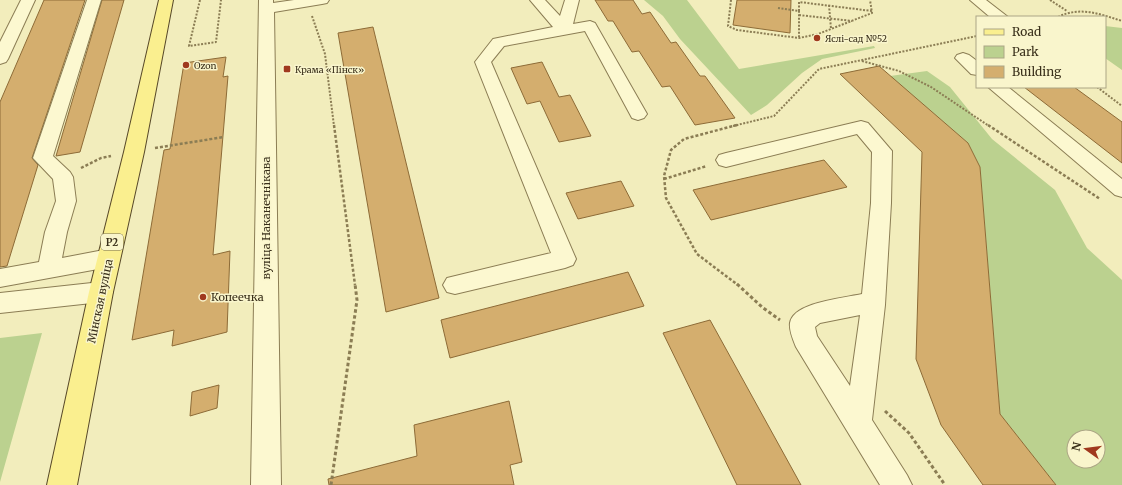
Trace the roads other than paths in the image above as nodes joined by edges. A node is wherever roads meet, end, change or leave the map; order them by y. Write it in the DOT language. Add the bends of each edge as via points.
graph roads {
  1 [pos="28,0"];
  2 [pos="94,0"];
  3 [pos="166,0"];
  4 [pos="322,0"];
  5 [pos="538,0"];
  6 [pos="572,0"];
  7 [pos="977,0"];
  8 [pos="266,4"];
  9 [pos="999,16"];
  10 [pos="564,30"];
  11 [pos="963,58"];
  12 [pos="0,59"];
  13 [pos="976,69"];
  14 [pos="998,88"];
  15 [pos="638,114"];
  16 [pos="726,160"];
  17 [pos="1122,190"];
  18 [pos="109,258"];
  19 [pos="49,269"];
  20 [pos="0,278"];
  21 [pos="455,285"];
  22 [pos="101,292"];
  23 [pos="873,302"];
  24 [pos="0,303"];
  25 [pos="858,423"];
  26 [pos="62,485"];
  27 [pos="266,485"];
  28 [pos="897,485"];
  1 -- 12 [label="street"];
  2 -- 19 [label="street" via="44,158 63,177 66,201 56,232"];
  3 -- 18 [label="main road, Мінская вуліца / Р2"];
  4 -- 8 [label="street"];
  5 -- 10 [label="street"];
  6 -- 10 [label="street"];
  7 -- 9 [label="street"];
  8 -- 27 [label="street, вуліца Наканечнікава"];
  10 -- 15 [label="street" via="590,26"];
  10 -- 21 [label="street" via="499,42 483,62 566,259"];
  11 -- 13 [label="street"];
  14 -- 17 [label="street"];
  16 -- 23 [label="street" via="861,126 882,151 881,203"];
  18 -- 19 [label="street"];
  18 -- 22 [label="main road, Мінская вуліца / Р2"];
  19 -- 20 [label="street"];
  22 -- 24 [label="street"];
  22 -- 26 [label="main road, Мінская вуліца / Р2"];
  23 -- 25 [label="street"];
  23 -- 25 [label="street" via="813,314 802,322 805,339"];
  25 -- 28 [label="street"];
}
